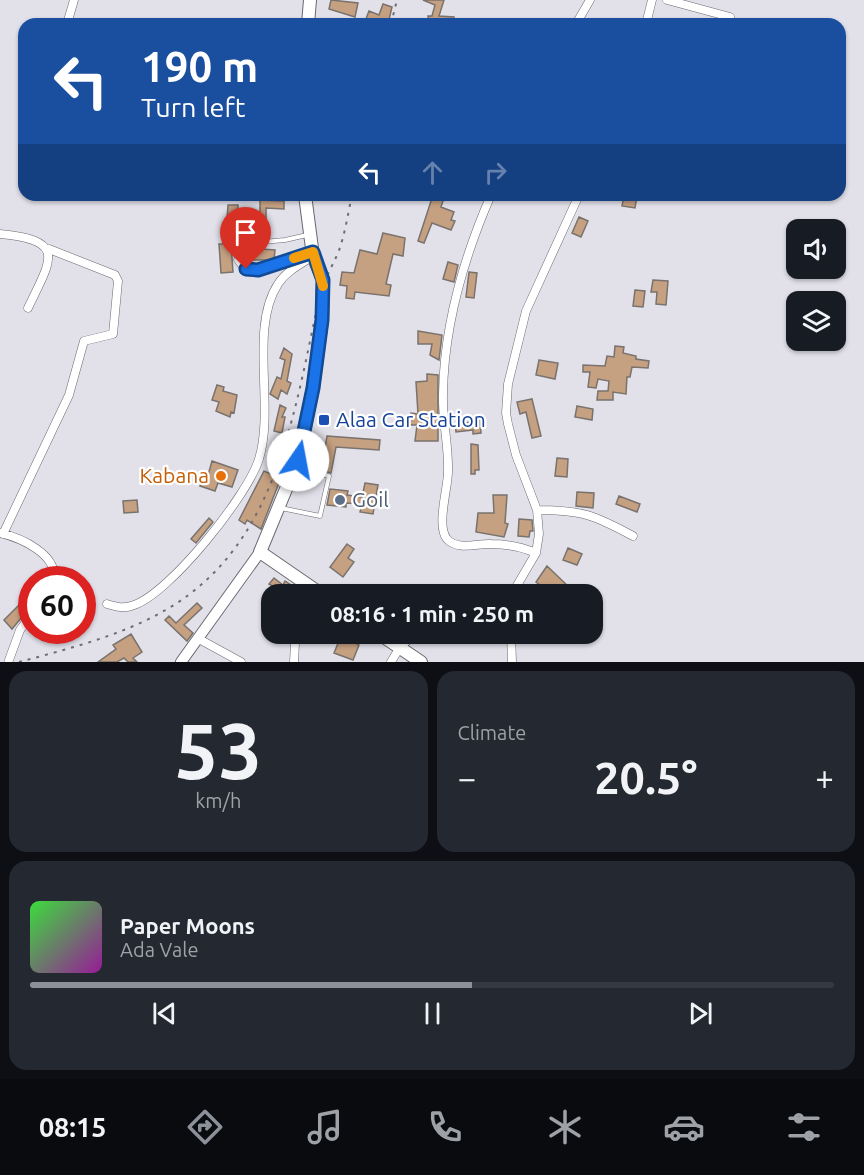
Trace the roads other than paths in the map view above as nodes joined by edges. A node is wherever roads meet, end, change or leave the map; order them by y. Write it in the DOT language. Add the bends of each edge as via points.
graph roads {
  1 [pos="74,0"];
  2 [pos="310,0"];
  3 [pos="590,0"];
  4 [pos="652,0"];
  5 [pos="668,0"];
  6 [pos="730,17"];
  7 [pos="69,18"];
  8 [pos="308,18"];
  9 [pos="580,18"];
  10 [pos="648,18"];
  11 [pos="306,201"];
  12 [pos="489,201"];
  13 [pos="576,201"];
  14 [pos="0,234"];
  15 [pos="310,234"];
  16 [pos="49,249"];
  17 [pos="313,254"];
  18 [pos="28,308"];
  19 [pos="295,467"];
  20 [pos="278,507"];
  21 [pos="537,510"];
  22 [pos="2,533"];
  23 [pos="633,536"];
  24 [pos="260,552"];
  25 [pos="536,553"];
  26 [pos="53,566"];
  27 [pos="306,584"];
  28 [pos="518,584"];
  29 [pos="107,604"];
  30 [pos="18,634"];
  31 [pos="200,639"];
  32 [pos="295,644"];
  33 [pos="395,644"];
  34 [pos="403,644"];
  35 [pos="511,644"];
  36 [pos="400,647"];
  37 [pos="6,661"];
  38 [pos="181,662"];
  39 [pos="241,662"];
  40 [pos="294,662"];
  41 [pos="391,662"];
  42 [pos="422,662"];
  43 [pos="512,662"];
  1 -- 7 [label="street"];
  2 -- 8 [label="main road"];
  3 -- 9 [label="street"];
  4 -- 10 [label="street"];
  5 -- 6 [label="street"];
  11 -- 15 [label="main road"];
  12 -- 25 [label="street" via="459,280 447,347 443,393 448,472 442,526 447,539 457,545 489,543"];
  13 -- 21 [label="street" via="526,311 508,384 508,424"];
  14 -- 16 [label="street" via="42,243"];
  15 -- 17 [label="main road"];
  15 -- 17 [label="lane" via="241,244 237,260 241,267 258,270"];
  16 -- 18 [label="street" via="51,259"];
  16 -- 22 [label="street" via="115,275 118,281 113,334 84,340 69,395"];
  17 -- 19 [label="main road" via="323,280 322,320 313,388"];
  17 -- 29 [label="street" via="279,282 268,310 262,366 267,416 259,460 219,526 172,578 136,605 121,608"];
  19 -- 20 [label="main road"];
  19 -- 20 [label="lane" via="328,476 320,516"];
  20 -- 24 [label="main road"];
  21 -- 23 [label="street" via="589,513"];
  21 -- 25 [label="street"];
  22 -- 26 [label="street" via="40,551"];
  24 -- 27 [label="main road"];
  24 -- 31 [label="main road"];
  25 -- 28 [label="street"];
  30 -- 37 [label="street"];
  31 -- 38 [label="main road"];
  31 -- 39 [label="street"];
  32 -- 40 [label="street"];
  33 -- 36 [label="main road"];
  34 -- 36 [label="street"];
  35 -- 43 [label="street"];
  36 -- 41 [label="street"];
  36 -- 42 [label="main road"];
}
